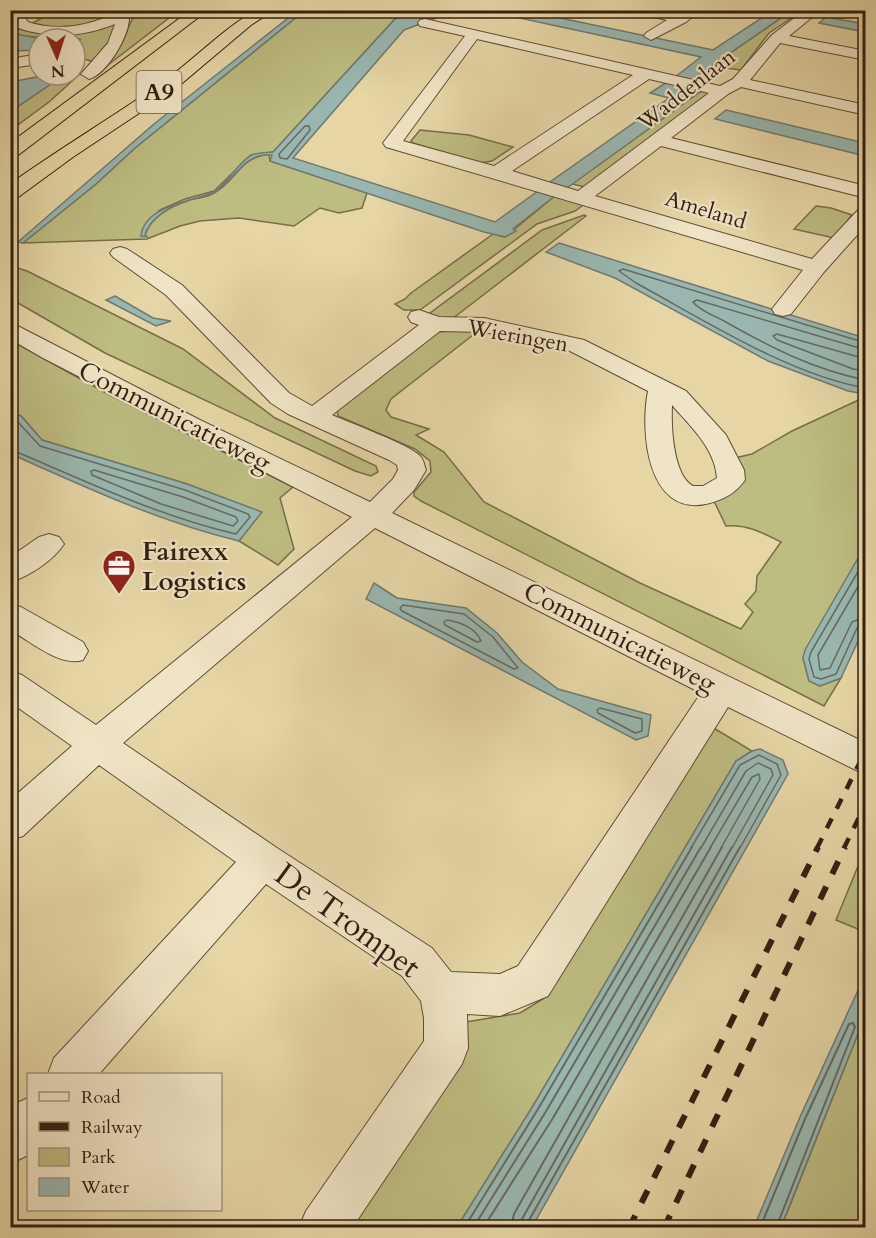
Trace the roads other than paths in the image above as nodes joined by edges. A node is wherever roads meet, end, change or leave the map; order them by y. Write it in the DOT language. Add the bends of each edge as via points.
graph roads {
  1 [pos="14,10"];
  2 [pos="201,10"];
  3 [pos="236,10"];
  4 [pos="267,10"];
  5 [pos="640,10"];
  6 [pos="694,10"];
  7 [pos="814,10"];
  8 [pos="125,12"];
  9 [pos="681,19"];
  10 [pos="425,23"];
  11 [pos="473,35"];
  12 [pos="651,36"];
  13 [pos="777,38"];
  14 [pos="866,56"];
  15 [pos="27,60"];
  16 [pos="10,62"];
  17 [pos="87,66"];
  18 [pos="646,74"];
  19 [pos="740,82"];
  20 [pos="64,87"];
  21 [pos="722,91"];
  22 [pos="866,110"];
  23 [pos="10,136"];
  24 [pos="658,140"];
  25 [pos="10,152"];
  26 [pos="66,153"];
  27 [pos="497,173"];
  28 [pos="866,192"];
  29 [pos="10,194"];
  30 [pos="582,197"];
  31 [pos="866,213"];
  32 [pos="120,253"];
  33 [pos="816,267"];
  34 [pos="783,309"];
  35 [pos="10,329"];
  36 [pos="661,390"];
  37 [pos="315,416"];
  38 [pos="374,514"];
  39 [pos="49,544"];
  40 [pos="10,572"];
  41 [pos="10,615"];
  42 [pos="72,651"];
  43 [pos="10,684"];
  44 [pos="722,688"];
  45 [pos="98,744"];
  46 [pos="866,760"];
  47 [pos="10,824"];
  48 [pos="263,860"];
  49 [pos="440,992"];
  50 [pos="71,1073"];
  51 [pos="27,1122"];
  52 [pos="10,1141"];
  53 [pos="323,1227"];
  1 -- 8 [label="street, A9" via="23,25 48,31 98,26"];
  2 -- 25 [label="highway, A9"];
  3 -- 26 [label="highway, A9"];
  4 -- 26 [label="highway, A9" via="246,22 168,86"];
  5 -- 9 [label="street"];
  6 -- 9 [label="street"];
  7 -- 13 [label="street, Waddenlaan"];
  8 -- 17 [label="street, A9" via="116,41"];
  9 -- 12 [label="street"];
  10 -- 11 [label="street"];
  11 -- 18 [label="street"];
  11 -- 27 [label="street, Ameland" via="392,143"];
  13 -- 14 [label="street"];
  13 -- 19 [label="street, Waddenlaan"];
  15 -- 16 [label="street"];
  18 -- 21 [label="street"];
  18 -- 27 [label="street"];
  19 -- 21 [label="street, Waddenlaan"];
  19 -- 22 [label="street"];
  20 -- 23 [label="highway, A9"];
  21 -- 24 [label="street, Waddenlaan"];
  24 -- 28 [label="street"];
  24 -- 30 [label="street, Waddenlaan"];
  26 -- 29 [label="highway, A9"];
  27 -- 30 [label="street, Ameland"];
  30 -- 33 [label="street, Ameland"];
  31 -- 33 [label="street"];
  32 -- 37 [label="street" via="174,290 280,398"];
  33 -- 34 [label="street"];
  35 -- 38 [label="street, Communicatieweg" via="191,425"];
  36 -- 37 [label="street, Wieringen" via="576,345 484,325 427,321"];
  37 -- 38 [label="street" via="410,461 409,478"];
  38 -- 44 [label="street, Communicatieweg"];
  38 -- 45 [label="street"];
  39 -- 40 [label="street"];
  41 -- 42 [label="street"];
  43 -- 45 [label="street, De Trompet"];
  44 -- 46 [label="street, Communicatieweg"];
  44 -- 49 [label="street" via="533,981 500,995"];
  45 -- 47 [label="street"];
  45 -- 48 [label="street, De Trompet"];
  48 -- 49 [label="street, De Trompet" via="417,962"];
  48 -- 50 [label="street, De Trompet"];
  49 -- 53 [label="street, De Trompet" via="446,1018 446,1048"];
  51 -- 52 [label="street"];
}
